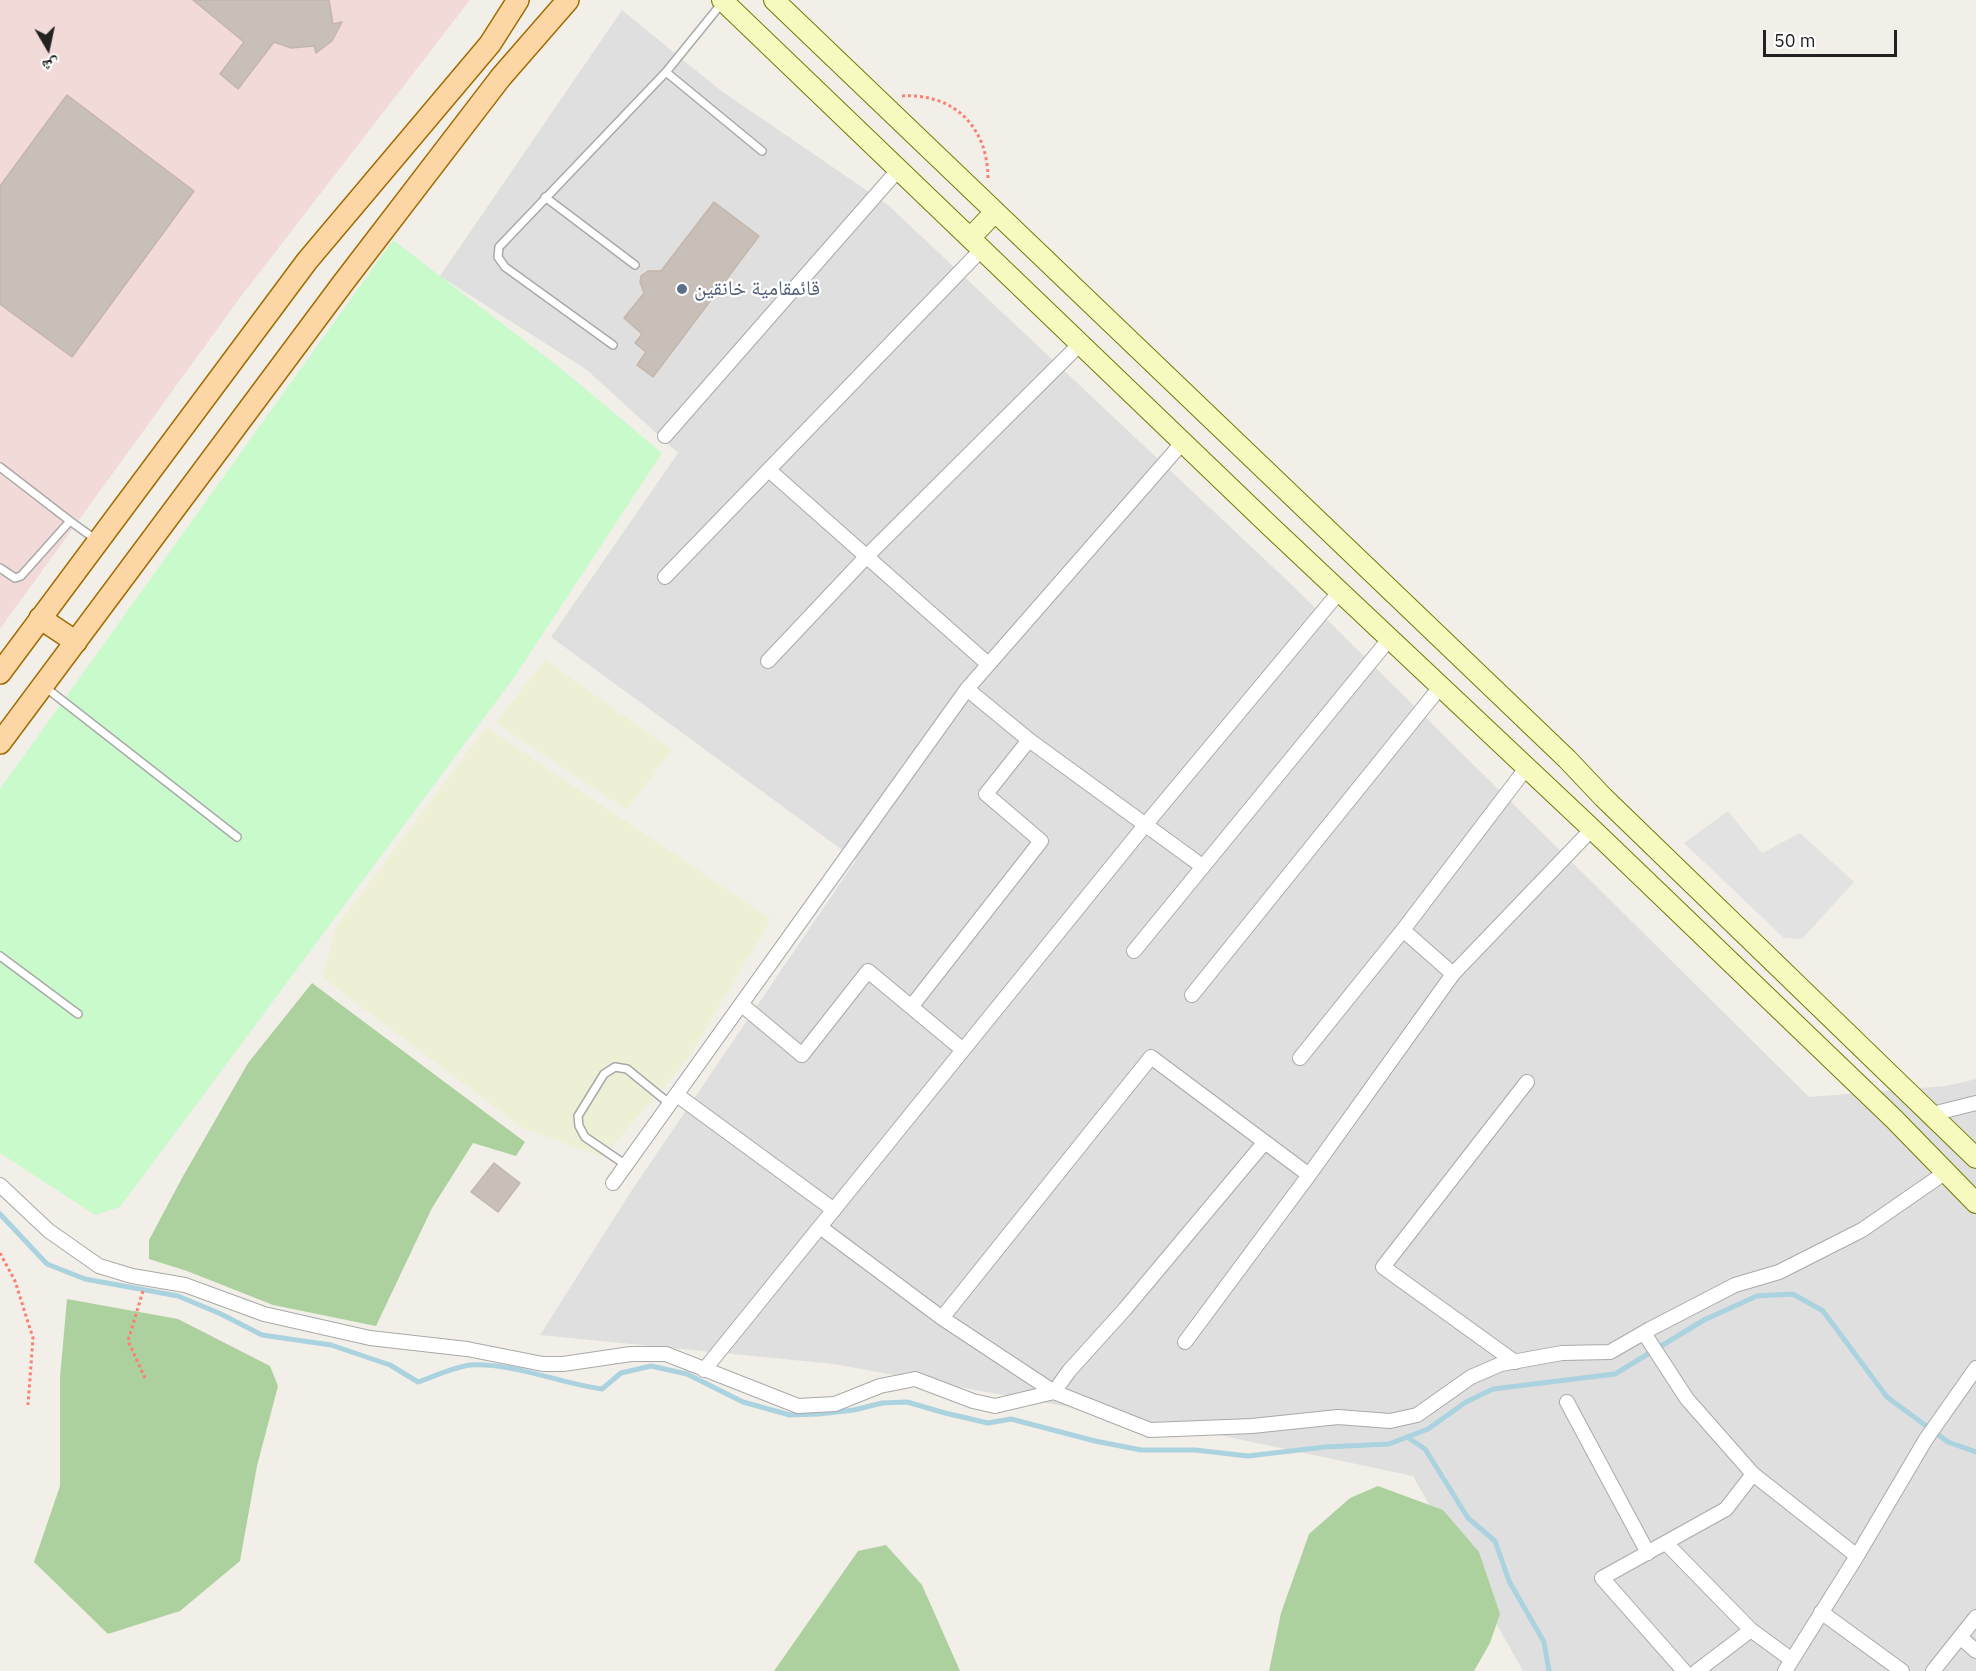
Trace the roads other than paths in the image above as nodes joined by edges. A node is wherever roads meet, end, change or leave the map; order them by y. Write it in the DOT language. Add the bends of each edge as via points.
graph roads {
  1 [pos="519,0"];
  2 [pos="568,0"];
  3 [pos="774,0"];
  4 [pos="723,1"];
  5 [pos="666,72"];
  6 [pos="762,152"];
  7 [pos="898,170"];
  8 [pos="545,197"];
  9 [pos="989,207"];
  10 [pos="976,244"];
  11 [pos="635,265"];
  12 [pos="1080,344"];
  13 [pos="613,345"];
  14 [pos="665,436"];
  15 [pos="1183,442"];
  16 [pos="0,467"];
  17 [pos="770,471"];
  18 [pos="70,521"];
  19 [pos="98,541"];
  20 [pos="867,556"];
  21 [pos="0,568"];
  22 [pos="666,577"];
  23 [pos="1340,591"];
  24 [pos="40,618"];
  25 [pos="1390,638"];
  26 [pos="76,642"];
  27 [pos="768,661"];
  28 [pos="988,664"];
  29 [pos="0,673"];
  30 [pos="43,686"];
  31 [pos="1441,687"];
  32 [pos="967,689"];
  33 [pos="1029,740"];
  34 [pos="0,743"];
  35 [pos="1567,759"];
  36 [pos="1527,767"];
  37 [pos="1542,783"];
  38 [pos="1604,797"];
  39 [pos="1146,824"];
  40 [pos="1587,825"];
  41 [pos="237,837"];
  42 [pos="1202,866"];
  43 [pos="1403,930"];
  44 [pos="1134,951"];
  45 [pos="0,957"];
  46 [pos="1453,974"];
  47 [pos="1192,995"];
  48 [pos="742,1005"];
  49 [pos="911,1007"];
  50 [pos="78,1014"];
  51 [pos="963,1050"];
  52 [pos="1300,1058"];
  53 [pos="1527,1083"];
  54 [pos="674,1099"];
  55 [pos="1976,1103"];
  56 [pos="1932,1114"];
  57 [pos="1264,1143"];
  58 [pos="1976,1158"];
  59 [pos="626,1165"];
  60 [pos="1946,1172"];
  61 [pos="1309,1175"];
  62 [pos="613,1183"];
  63 [pos="0,1185"];
  64 [pos="1976,1203"];
  65 [pos="834,1210"];
  66 [pos="820,1227"];
  67 [pos="942,1318"];
  68 [pos="1646,1336"];
  69 [pos="1185,1342"];
  70 [pos="1515,1362"];
  71 [pos="1976,1368"];
  72 [pos="705,1370"];
  73 [pos="1054,1392"];
  74 [pos="1567,1402"];
  75 [pos="1753,1474"];
  76 [pos="1666,1543"];
  77 [pos="1648,1553"];
  78 [pos="1857,1556"];
  79 [pos="1821,1612"];
  80 [pos="1976,1617"];
  81 [pos="1751,1630"];
  82 [pos="1960,1637"];
  83 [pos="1976,1651"];
  84 [pos="1788,1665"];
  85 [pos="1684,1671"];
  86 [pos="1697,1671"];
  87 [pos="1902,1671"];
  88 [pos="1932,1671"];
  1 -- 19 [label="main road" via="490,44 307,261"];
  2 -- 26 [label="main road" via="486,96"];
  3 -- 9 [label="main road"];
  4 -- 5 [label="lane"];
  4 -- 7 [label="main road"];
  5 -- 6 [label="lane"];
  5 -- 8 [label="lane"];
  7 -- 10 [label="main road"];
  7 -- 14 [label="street"];
  8 -- 11 [label="lane"];
  8 -- 13 [label="lane" via="499,247 498,257 506,267"];
  9 -- 10 [label="main road"];
  9 -- 35 [label="main road"];
  10 -- 12 [label="main road"];
  10 -- 17 [label="street"];
  12 -- 15 [label="main road"];
  12 -- 20 [label="street"];
  15 -- 23 [label="main road"];
  15 -- 28 [label="street"];
  16 -- 18 [label="lane"];
  17 -- 20 [label="street"];
  17 -- 22 [label="street"];
  18 -- 19 [label="lane"];
  18 -- 21 [label="lane" via="21,576 9,576"];
  19 -- 24 [label="main road"];
  20 -- 27 [label="street"];
  20 -- 28 [label="street"];
  23 -- 25 [label="main road"];
  23 -- 39 [label="street"];
  24 -- 26 [label="main road"];
  24 -- 29 [label="main road"];
  25 -- 31 [label="main road"];
  25 -- 42 [label="street"];
  26 -- 30 [label="main road"];
  28 -- 32 [label="street"];
  30 -- 34 [label="main road"];
  30 -- 41 [label="lane"];
  31 -- 36 [label="main road"];
  31 -- 47 [label="street"];
  32 -- 33 [label="street"];
  32 -- 48 [label="street"];
  33 -- 39 [label="street"];
  33 -- 49 [label="street" via="986,794 1041,841"];
  35 -- 37 [label="main road" via="1563,780 1550,785"];
  35 -- 38 [label="main road"];
  36 -- 37 [label="main road"];
  36 -- 43 [label="street"];
  37 -- 40 [label="main road"];
  38 -- 40 [label="main road" via="1585,803 1581,814"];
  38 -- 56 [label="main road"];
  39 -- 42 [label="street"];
  39 -- 51 [label="street"];
  40 -- 46 [label="street"];
  40 -- 60 [label="main road"];
  42 -- 44 [label="street"];
  43 -- 46 [label="street"];
  43 -- 52 [label="street"];
  45 -- 50 [label="lane"];
  46 -- 61 [label="street"];
  48 -- 49 [label="street" via="802,1055 868,971"];
  48 -- 54 [label="street"];
  49 -- 51 [label="street"];
  51 -- 65 [label="street"];
  53 -- 70 [label="street" via="1383,1267"];
  54 -- 59 [label="street"];
  54 -- 59 [label="lane" via="627,1069 615,1067 604,1074 578,1116 579,1126 585,1137"];
  54 -- 65 [label="street"];
  55 -- 56 [label="street"];
  56 -- 58 [label="main road"];
  57 -- 61 [label="street"];
  57 -- 67 [label="street" via="1151,1057"];
  57 -- 73 [label="street"];
  59 -- 62 [label="street"];
  60 -- 64 [label="main road"];
  60 -- 68 [label="street" via="1862,1230 1779,1272 1735,1286"];
  61 -- 69 [label="street"];
  63 -- 72 [label="street" via="49,1232 99,1266 132,1276 185,1284 264,1314 370,1338 467,1348 543,1364 666,1354"];
  65 -- 66 [label="street"];
  66 -- 67 [label="street"];
  66 -- 72 [label="street"];
  67 -- 73 [label="street"];
  68 -- 70 [label="street" via="1611,1352 1562,1353"];
  68 -- 75 [label="street" via="1687,1399"];
  70 -- 73 [label="street" via="1471,1377 1417,1415 1390,1421 1338,1417 1252,1426 1150,1430"];
  71 -- 78 [label="street" via="1926,1439"];
  72 -- 73 [label="street" via="798,1406 835,1404 880,1386 915,1379 996,1407"];
  74 -- 77 [label="street"];
  75 -- 76 [label="street" via="1726,1509"];
  75 -- 78 [label="street"];
  76 -- 77 [label="street"];
  76 -- 81 [label="street"];
  77 -- 85 [label="street" via="1602,1578"];
  78 -- 79 [label="street"];
  79 -- 84 [label="street"];
  79 -- 87 [label="street"];
  80 -- 82 [label="street"];
  81 -- 84 [label="street"];
  81 -- 86 [label="street"];
  82 -- 83 [label="street"];
  82 -- 88 [label="street"];
}
